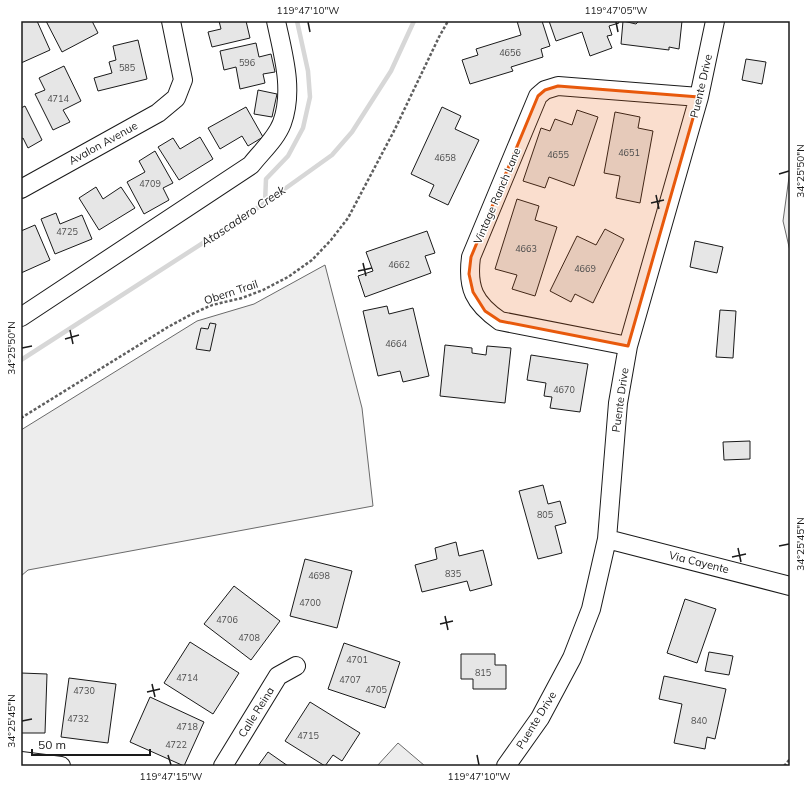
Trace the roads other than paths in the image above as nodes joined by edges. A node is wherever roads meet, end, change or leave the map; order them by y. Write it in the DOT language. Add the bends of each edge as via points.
graph roads {
  1 [pos="171,21"];
  2 [pos="276,21"];
  3 [pos="715,21"];
  4 [pos="700,97"];
  5 [pos="21,189"];
  6 [pos="21,317"];
  7 [pos="628,346"];
  8 [pos="607,539"];
  9 [pos="790,586"];
  10 [pos="296,666"];
  11 [pos="21,761"];
  12 [pos="61,766"];
  13 [pos="223,766"];
  14 [pos="506,766"];
  1 -- 5 [label="street, Avalon Avenue" via="183,80 176,98 158,113"];
  2 -- 6 [label="street" via="286,65 287,106 281,124 269,144 251,165"];
  3 -- 4 [label="street, Puente Drive"];
  4 -- 7 [label="street, Puente Drive"];
  4 -- 7 [label="street, Vintage Ranch Lane" via="558,86 545,90 538,96 471,257 469,274 473,292 485,311 500,321"];
  7 -- 8 [label="street, Puente Drive" via="618,403"];
  8 -- 9 [label="street, Via Cayente"];
  8 -- 14 [label="street, Puente Drive" via="591,609 572,658 540,718"];
  10 -- 13 [label="street, Calle Reina" via="278,676"];
  11 -- 12 [label="street"];
}
